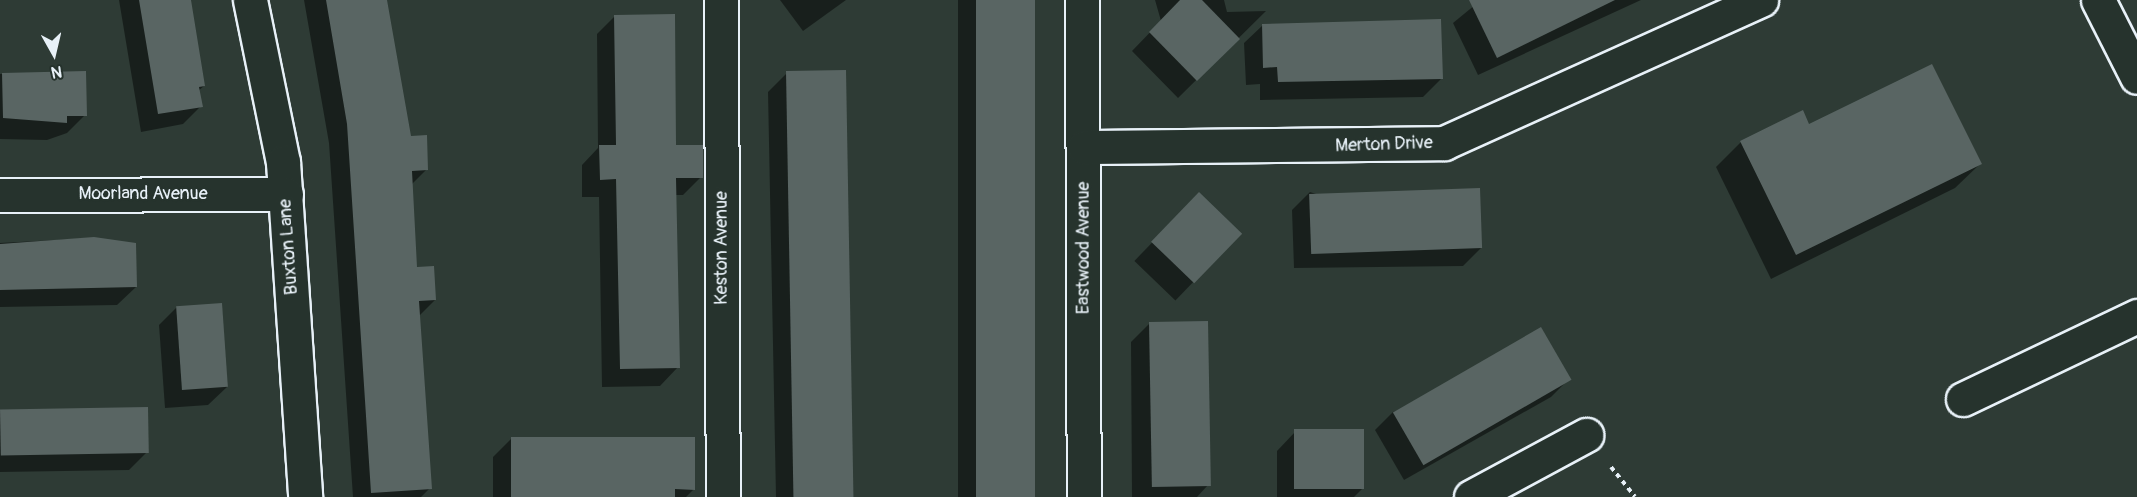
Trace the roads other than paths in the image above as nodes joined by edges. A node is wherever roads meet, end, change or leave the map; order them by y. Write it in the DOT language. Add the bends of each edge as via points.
graph roads {
  1 [pos="250,0"];
  2 [pos="721,0"];
  3 [pos="1082,0"];
  4 [pos="1761,0"];
  5 [pos="2098,0"];
  6 [pos="2137,77"];
  7 [pos="1084,147"];
  8 [pos="286,194"];
  9 [pos="0,195"];
  10 [pos="2137,316"];
  11 [pos="1963,399"];
  12 [pos="1586,435"];
  13 [pos="305,497"];
  14 [pos="723,497"];
  15 [pos="1084,497"];
  16 [pos="1471,497"];
  1 -- 8 [label="street, Buxton Lane"];
  2 -- 14 [label="street, Keston Avenue"];
  3 -- 7 [label="street, Eastwood Avenue"];
  4 -- 7 [label="street, Merton Drive" via="1444,143"];
  5 -- 6 [label="street"];
  7 -- 15 [label="street, Eastwood Avenue"];
  8 -- 9 [label="street, Moorland Avenue"];
  8 -- 13 [label="street, Buxton Lane"];
  10 -- 11 [label="street"];
  12 -- 16 [label="street"];
}
